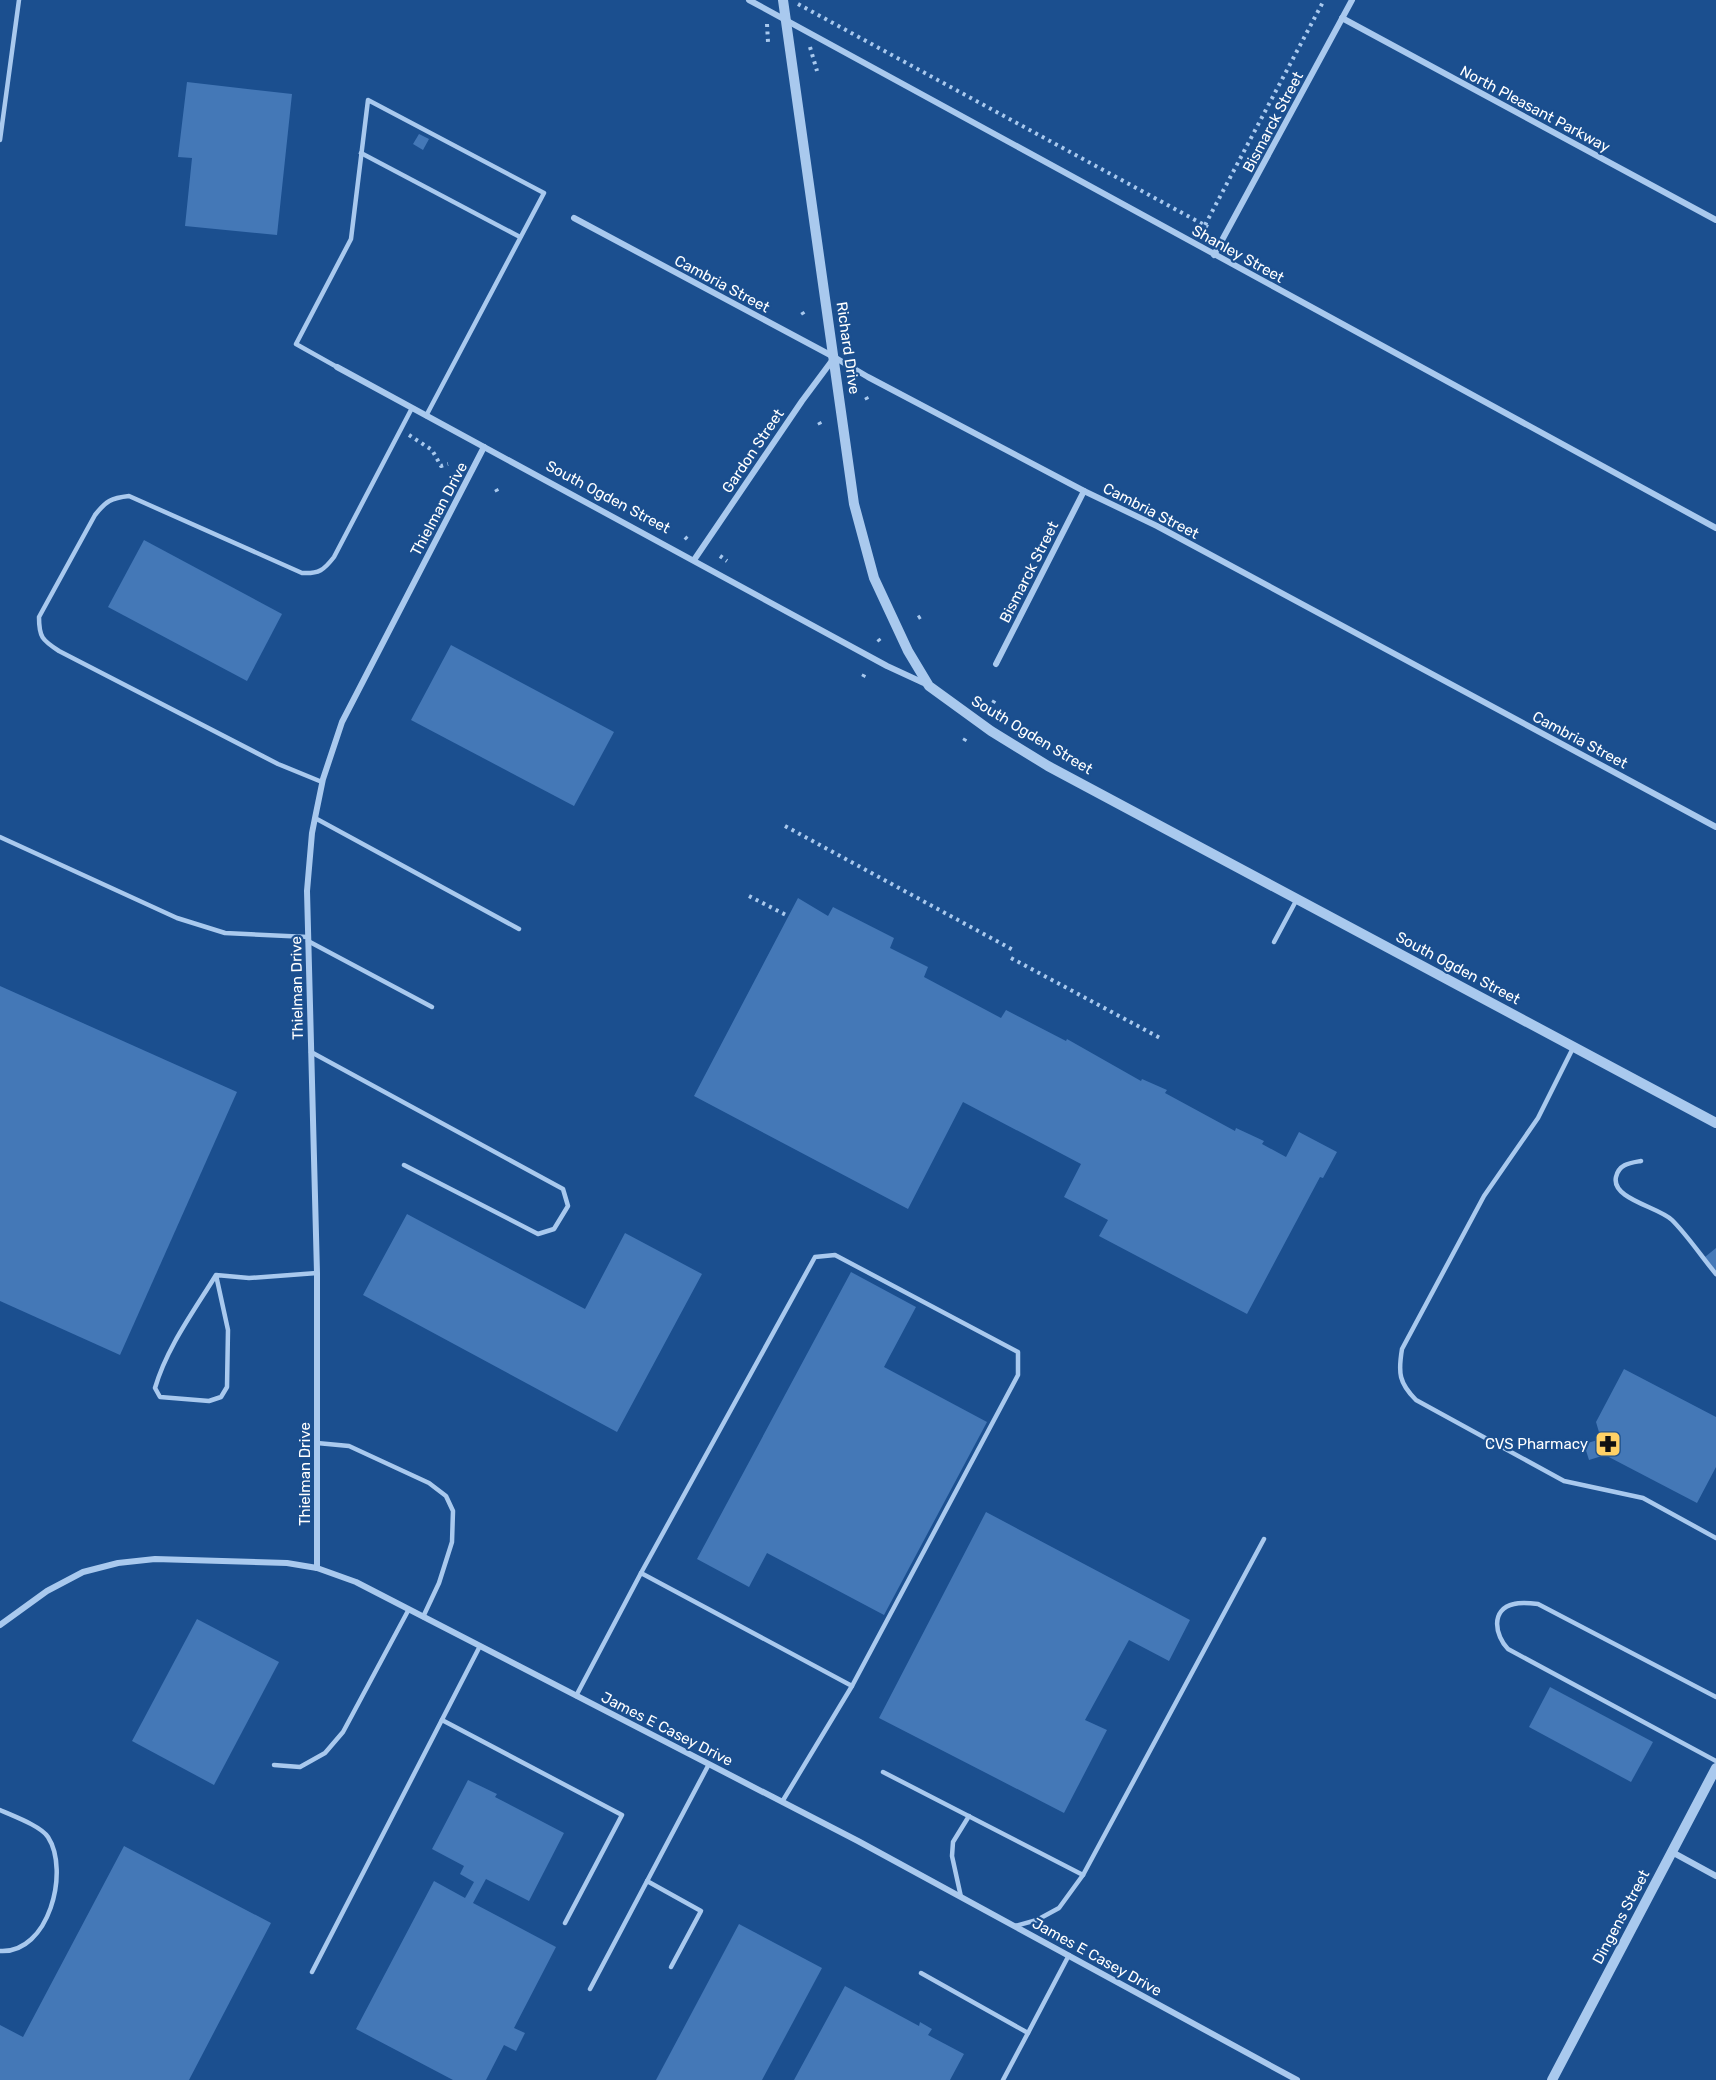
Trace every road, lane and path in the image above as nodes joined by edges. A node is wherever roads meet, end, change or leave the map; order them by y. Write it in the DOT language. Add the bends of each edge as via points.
graph roads {
  1 [pos="19,0"];
  2 [pos="749,0"];
  3 [pos="783,0"];
  4 [pos="1324,0"];
  5 [pos="1352,0"];
  6 [pos="798,4"];
  7 [pos="1342,18"];
  8 [pos="786,21"];
  9 [pos="768,31"];
  10 [pos="768,42"];
  11 [pos="0,140"];
  12 [pos="361,153"];
  13 [pos="574,218"];
  14 [pos="1716,220"];
  15 [pos="520,237"];
  16 [pos="1214,255"];
  17 [pos="834,357"];
  18 [pos="337,367"];
  19 [pos="412,408"];
  20 [pos="426,416"];
  21 [pos="819,422"];
  22 [pos="822,428"];
  23 [pos="400,430"];
  24 [pos="484,447"];
  25 [pos="448,464"];
  26 [pos="496,489"];
  27 [pos="1084,491"];
  28 [pos="499,495"];
  29 [pos="1716,528"];
  30 [pos="720,556"];
  31 [pos="694,560"];
  32 [pos="727,561"];
  33 [pos="923,615"];
  34 [pos="918,618"];
  35 [pos="878,639"];
  36 [pos="882,644"];
  37 [pos="996,664"];
  38 [pos="929,686"];
  39 [pos="996,698"];
  40 [pos="993,703"];
  41 [pos="322,782"];
  42 [pos="315,818"];
  43 [pos="785,826"];
  44 [pos="1716,827"];
  45 [pos="0,837"];
  46 [pos="749,896"];
  47 [pos="1297,899"];
  48 [pos="786,915"];
  49 [pos="519,929"];
  50 [pos="308,939"];
  51 [pos="1274,942"];
  52 [pos="1015,951"];
  53 [pos="1011,958"];
  54 [pos="432,1007"];
  55 [pos="1162,1039"];
  56 [pos="1574,1046"];
  57 [pos="311,1052"];
  58 [pos="1716,1123"];
  59 [pos="1641,1161"];
  60 [pos="404,1165"];
  61 [pos="316,1273"];
  62 [pos="1716,1274"];
  63 [pos="216,1275"];
  64 [pos="316,1443"];
  65 [pos="1716,1538"];
  66 [pos="1264,1539"];
  67 [pos="317,1568"];
  68 [pos="641,1573"];
  69 [pos="409,1609"];
  70 [pos="423,1617"];
  71 [pos="0,1625"];
  72 [pos="480,1646"];
  73 [pos="852,1686"];
  74 [pos="576,1696"];
  75 [pos="1716,1697"];
  76 [pos="442,1720"];
  77 [pos="1716,1761"];
  78 [pos="709,1764"];
  79 [pos="274,1765"];
  80 [pos="1716,1768"];
  81 [pos="883,1772"];
  82 [pos="782,1802"];
  83 [pos="0,1810"];
  84 [pos="969,1816"];
  85 [pos="1671,1852"];
  86 [pos="1083,1875"];
  87 [pos="1716,1876"];
  88 [pos="647,1881"];
  89 [pos="961,1897"];
  90 [pos="564,1923"];
  91 [pos="1015,1926"];
  92 [pos="0,1951"];
  93 [pos="1069,1955"];
  94 [pos="670,1967"];
  95 [pos="312,1972"];
  96 [pos="921,1973"];
  97 [pos="591,1989"];
  98 [pos="1028,2033"];
  99 [pos="1003,2080"];
  100 [pos="1297,2080"];
  101 [pos="1552,2080"];
  1 -- 11 [label="lane"];
  2 -- 8 [label="street, Shanley Street"];
  3 -- 8 [label="street, Richard Drive"];
  4 -- 6 [label="path, Shanley Street" via="1206,226"];
  5 -- 7 [label="street, Bismarck Street"];
  7 -- 14 [label="street, North Pleasant Parkway"];
  7 -- 16 [label="street, Bismarck Street"];
  8 -- 16 [label="street, Shanley Street"];
  8 -- 17 [label="street, Richard Drive"];
  9 -- 10 [label="path"];
  12 -- 15 [label="lane"];
  12 -- 15 [label="lane" via="368,100 544,193"];
  12 -- 18 [label="lane" via="351,239 296,344"];
  13 -- 17 [label="street, Cambria Street"];
  15 -- 20 [label="lane"];
  16 -- 29 [label="street, Shanley Street"];
  17 -- 27 [label="street, Cambria Street"];
  17 -- 31 [label="street, Gardon Street"];
  17 -- 38 [label="street, Richard Drive" via="854,504 874,578"];
  18 -- 19 [label="street, South Ogden Street"];
  19 -- 20 [label="street, South Ogden Street"];
  19 -- 23 [label="lane"];
  20 -- 24 [label="street, South Ogden Street"];
  21 -- 22 [label="path"];
  23 -- 25 [label="path" via="427,446 441,466"];
  23 -- 41 [label="lane" via="325,569 315,574 302,573 129,496 116,498 104,503 95,515 39,617 39,633 59,651 278,764"];
  24 -- 31 [label="street, South Ogden Street"];
  24 -- 41 [label="street, Thielman Drive" via="347,713"];
  26 -- 28 [label="path"];
  27 -- 37 [label="street, Bismarck Street"];
  27 -- 44 [label="street, Cambria Street" via="1157,526"];
  30 -- 32 [label="path"];
  31 -- 38 [label="street, South Ogden Street"];
  33 -- 34 [label="path"];
  35 -- 36 [label="path"];
  38 -- 47 [label="street, South Ogden Street" via="1048,766"];
  39 -- 40 [label="path"];
  41 -- 42 [label="street, Thielman Drive"];
  42 -- 49 [label="lane"];
  42 -- 50 [label="street, Thielman Drive" via="307,891"];
  43 -- 52 [label="path"];
  45 -- 50 [label="lane" via="177,918 225,933"];
  46 -- 48 [label="path"];
  47 -- 51 [label="lane"];
  47 -- 56 [label="street, South Ogden Street"];
  50 -- 54 [label="lane"];
  50 -- 57 [label="street, Thielman Drive"];
  53 -- 55 [label="path"];
  56 -- 58 [label="street, South Ogden Street"];
  56 -- 65 [label="lane" via="1538,1118 1484,1196 1402,1349 1401,1379 1416,1400 1564,1480 1642,1498"];
  57 -- 60 [label="lane" via="563,1189 568,1206 554,1229 538,1234"];
  57 -- 61 [label="street, Thielman Drive"];
  59 -- 62 [label="lane" via="1622,1166 1616,1176 1617,1189 1668,1216"];
  61 -- 63 [label="lane" via="249,1278"];
  61 -- 64 [label="street, Thielman Drive"];
  63 -- 63 [label="lane" via="228,1330 227,1387 221,1397 209,1401 160,1397 155,1388 160,1369"];
  64 -- 67 [label="street, Thielman Drive"];
  64 -- 70 [label="lane" via="349,1446 429,1483 446,1496 453,1511 452,1542"];
  66 -- 86 [label="lane"];
  67 -- 69 [label="street, James E Casey Drive" via="356,1582"];
  67 -- 71 [label="street, James E Casey Drive" via="287,1563 155,1559 118,1563 83,1572"];
  68 -- 73 [label="lane"];
  68 -- 73 [label="lane" via="814,1257 835,1255 1018,1352 1018,1375"];
  68 -- 74 [label="lane"];
  69 -- 70 [label="street, James E Casey Drive"];
  69 -- 79 [label="lane" via="343,1732 326,1753 300,1767"];
  70 -- 72 [label="street, James E Casey Drive"];
  72 -- 74 [label="street, James E Casey Drive"];
  72 -- 76 [label="lane"];
  73 -- 82 [label="lane"];
  74 -- 78 [label="street, James E Casey Drive"];
  75 -- 77 [label="lane" via="1538,1604 1514,1604 1504,1608 1497,1618 1500,1641 1508,1649"];
  76 -- 90 [label="lane" via="622,1815"];
  76 -- 95 [label="lane"];
  78 -- 82 [label="street, James E Casey Drive"];
  78 -- 88 [label="lane"];
  80 -- 85 [label="street, Dingens Street"];
  81 -- 84 [label="lane"];
  82 -- 89 [label="street, James E Casey Drive"];
  83 -- 92 [label="lane" via="48,1836 57,1880 50,1914 40,1930 13,1950"];
  84 -- 86 [label="lane"];
  84 -- 89 [label="lane" via="953,1842 951,1856"];
  85 -- 87 [label="street"];
  85 -- 101 [label="street, Dingens Street"];
  86 -- 91 [label="lane" via="1059,1908"];
  88 -- 94 [label="lane" via="701,1911"];
  88 -- 97 [label="lane"];
  89 -- 91 [label="street, James E Casey Drive"];
  91 -- 93 [label="street, James E Casey Drive"];
  93 -- 98 [label="lane"];
  93 -- 100 [label="street, James E Casey Drive"];
  96 -- 98 [label="lane"];
  98 -- 99 [label="lane"];
}
